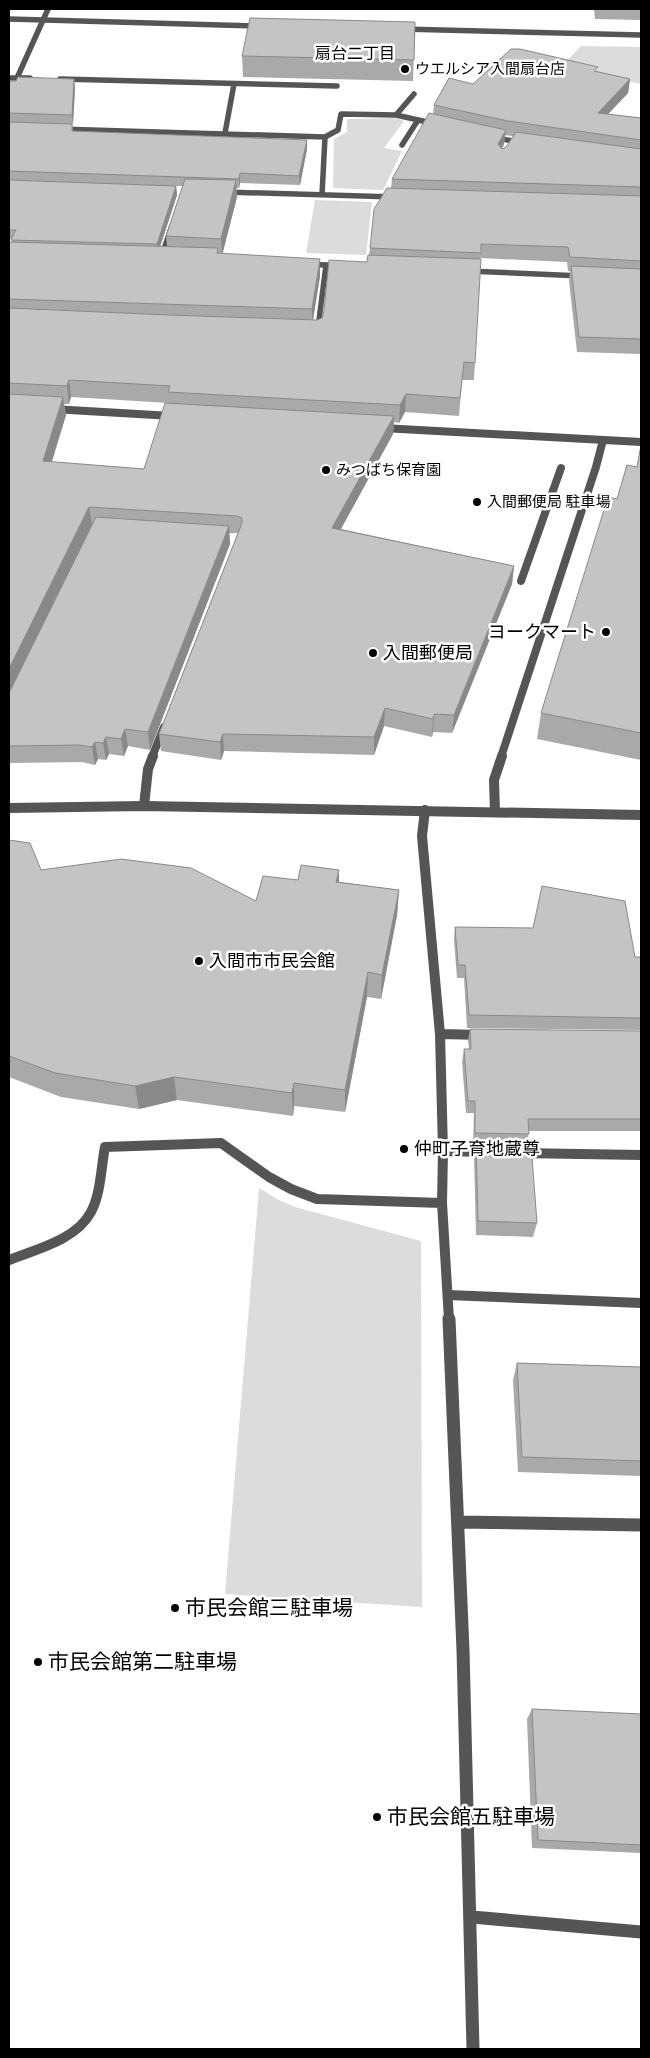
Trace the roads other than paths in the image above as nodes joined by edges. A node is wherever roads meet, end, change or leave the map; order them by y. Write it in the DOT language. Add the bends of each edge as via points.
graph roads {
  1 [pos="48,9"];
  2 [pos="9,19"];
  3 [pos="43,20"];
  4 [pos="268,26"];
  5 [pos="395,29"];
  6 [pos="641,35"];
  7 [pos="9,78"];
  8 [pos="18,78"];
  9 [pos="37,79"];
  10 [pos="57,79"];
  11 [pos="234,84"];
  12 [pos="338,86"];
  13 [pos="414,94"];
  14 [pos="396,115"];
  15 [pos="418,120"];
  16 [pos="446,127"];
  17 [pos="48,128"];
  18 [pos="225,133"];
  19 [pos="482,135"];
  20 [pos="325,137"];
  21 [pos="512,141"];
  22 [pos="531,144"];
  23 [pos="402,145"];
  24 [pos="508,147"];
  25 [pos="213,192"];
  26 [pos="322,195"];
  27 [pos="402,198"];
  28 [pos="172,225"];
  29 [pos="151,258"];
  30 [pos="161,258"];
  31 [pos="170,258"];
  32 [pos="297,264"];
  33 [pos="326,265"];
  34 [pos="346,266"];
  35 [pos="454,271"];
  36 [pos="592,277"];
  37 [pos="308,332"];
  38 [pos="48,408"];
  39 [pos="177,416"];
  40 [pos="375,427"];
  41 [pos="603,440"];
  42 [pos="641,442"];
  43 [pos="561,468"];
  44 [pos="521,580"];
  45 [pos="166,723"];
  46 [pos="144,806"];
  47 [pos="9,808"];
  48 [pos="425,810"];
  49 [pos="495,812"];
  50 [pos="641,814"];
  51 [pos="440,1034"];
  52 [pos="498,1035"];
  53 [pos="443,1151"];
  54 [pos="641,1155"];
  55 [pos="442,1203"];
  56 [pos="9,1260"];
  57 [pos="448,1295"];
  58 [pos="641,1303"];
  59 [pos="458,1522"];
  60 [pos="641,1525"];
  61 [pos="472,1917"];
  62 [pos="641,1932"];
  63 [pos="473,2049"];
  1 -- 3 [label="street"];
  2 -- 3 [label="street"];
  3 -- 4 [label="street"];
  3 -- 8 [label="street"];
  5 -- 6 [label="street"];
  7 -- 8 [label="street"];
  8 -- 9 [label="street"];
  10 -- 11 [label="street"];
  11 -- 12 [label="street"];
  11 -- 18 [label="street"];
  13 -- 14 [label="street"];
  14 -- 15 [label="street"];
  14 -- 20 [label="street" via="340,114 338,130"];
  15 -- 16 [label="street"];
  15 -- 23 [label="street"];
  17 -- 18 [label="street"];
  18 -- 20 [label="street"];
  19 -- 21 [label="street"];
  20 -- 26 [label="street"];
  21 -- 22 [label="street"];
  21 -- 24 [label="street"];
  25 -- 26 [label="street"];
  26 -- 27 [label="street"];
  28 -- 30 [label="street"];
  29 -- 30 [label="street"];
  30 -- 31 [label="street"];
  32 -- 33 [label="street"];
  33 -- 34 [label="street"];
  33 -- 37 [label="street" via="317,332"];
  35 -- 36 [label="street"];
  38 -- 39 [label="street"];
  40 -- 41 [label="street"];
  41 -- 42 [label="street"];
  41 -- 49 [label="street" via="494,780"];
  43 -- 44 [label="street"];
  45 -- 46 [label="street" via="148,769"];
  46 -- 47 [label="street"];
  46 -- 48 [label="street"];
  48 -- 49 [label="street"];
  48 -- 51 [label="street" via="422,836"];
  49 -- 50 [label="street"];
  51 -- 52 [label="street"];
  51 -- 53 [label="street"];
  53 -- 54 [label="street"];
  53 -- 55 [label="street"];
  55 -- 56 [label="street" via="317,1199 269,1177 222,1143 105,1147 92,1210 82,1225"];
  55 -- 57 [label="street"];
  57 -- 58 [label="street"];
  57 -- 59 [label="street"];
  59 -- 60 [label="street"];
  59 -- 61 [label="street"];
  61 -- 62 [label="street"];
  61 -- 63 [label="street"];
}
